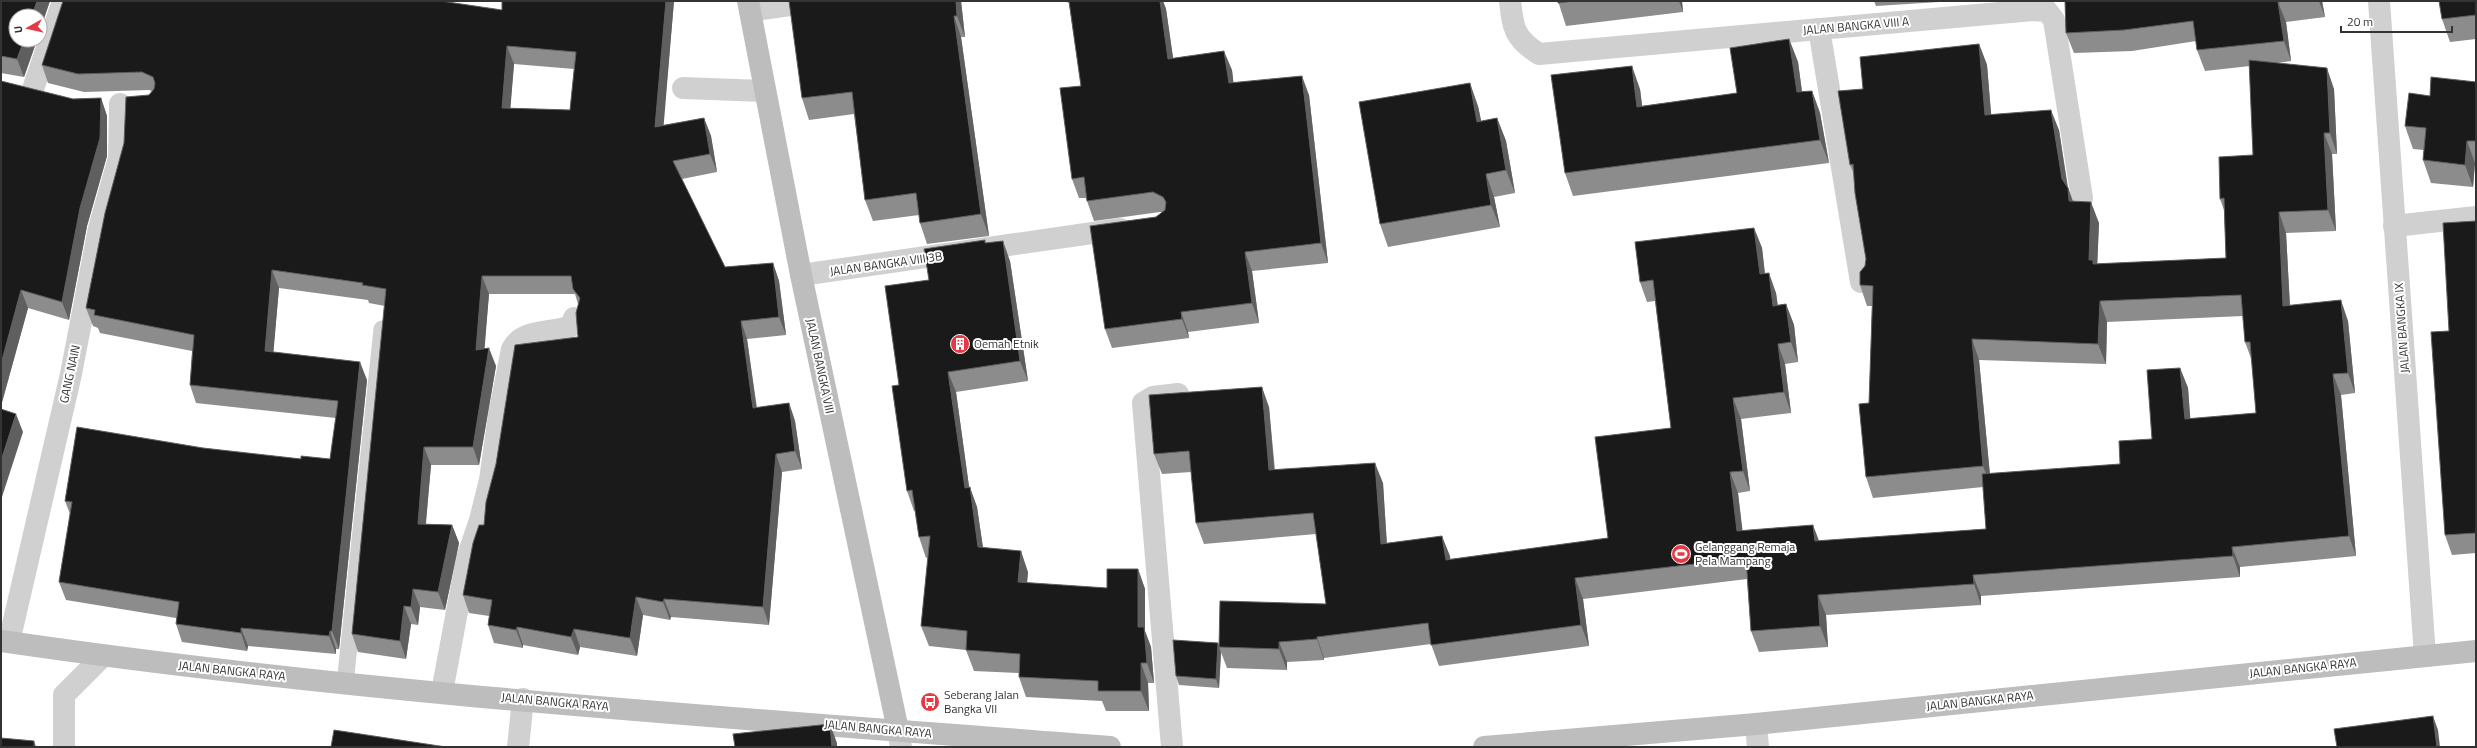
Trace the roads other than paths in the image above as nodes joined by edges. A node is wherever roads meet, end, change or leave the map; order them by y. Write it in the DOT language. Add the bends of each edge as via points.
graph roads {
  1 [pos="63,1"];
  2 [pos="817,1"];
  3 [pos="1510,1"];
  4 [pos="2379,1"];
  5 [pos="749,6"];
  6 [pos="1819,29"];
  7 [pos="683,88"];
  8 [pos="764,91"];
  9 [pos="54,98"];
  10 [pos="142,103"];
  11 [pos="120,104"];
  12 [pos="99,105"];
  13 [pos="2082,198"];
  14 [pos="2476,217"];
  15 [pos="2394,226"];
  16 [pos="1137,227"];
  17 [pos="801,275"];
  18 [pos="1861,282"];
  19 [pos="574,318"];
  20 [pos="382,329"];
  21 [pos="1200,393"];
  22 [pos="5,642"];
  23 [pos="2476,650"];
  24 [pos="103,656"];
  25 [pos="2425,656"];
  26 [pos="346,684"];
  27 [pos="442,692"];
  28 [pos="522,699"];
  29 [pos="1756,724"];
  30 [pos="900,739"];
  31 [pos="1518,746"];
  32 [pos="64,747"];
  33 [pos="518,747"];
  34 [pos="1110,747"];
  35 [pos="1172,747"];
  36 [pos="1484,747"];
  37 [pos="1758,747"];
  1 -- 9 [label="street" via="23,90"];
  2 -- 5 [label="street"];
  3 -- 6 [label="street, JALAN BANGKA VIII A" via="1514,31 1529,48 1539,54"];
  4 -- 15 [label="street, JALAN BANGKA IX"];
  5 -- 8 [label="street, JALAN BANGKA VIII"];
  6 -- 13 [label="street, JALAN BANGKA VIII A" via="2033,10 2047,12 2054,20"];
  6 -- 18 [label="street"];
  7 -- 8 [label="street"];
  8 -- 17 [label="street, JALAN BANGKA VIII"];
  10 -- 11 [label="street"];
  11 -- 12 [label="street"];
  11 -- 22 [label="street, GANG NAIN" via="119,158 98,228 71,374"];
  14 -- 15 [label="street"];
  15 -- 25 [label="street, JALAN BANGKA IX"];
  16 -- 17 [label="street, JALAN BANGKA VIII 3B"];
  17 -- 30 [label="street, JALAN BANGKA VIII"];
  19 -- 27 [label="street" via="571,326 563,329 524,336 512,349 490,480 467,558"];
  20 -- 26 [label="lane"];
  21 -- 35 [label="street" via="1153,397 1142,403"];
  22 -- 24 [label="street, JALAN BANGKA RAYA"];
  23 -- 25 [label="street, JALAN BANGKA RAYA"];
  24 -- 26 [label="street, JALAN BANGKA RAYA"];
  24 -- 32 [label="street" via="64,695"];
  25 -- 29 [label="street, JALAN BANGKA RAYA"];
  26 -- 27 [label="street, JALAN BANGKA RAYA"];
  27 -- 28 [label="street, JALAN BANGKA RAYA"];
  28 -- 30 [label="street, JALAN BANGKA RAYA"];
  28 -- 33 [label="street"];
  29 -- 31 [label="street, JALAN BANGKA RAYA"];
  29 -- 37 [label="street"];
  30 -- 34 [label="street, JALAN BANGKA RAYA"];
  31 -- 36 [label="street, JALAN BANGKA RAYA"];
}
